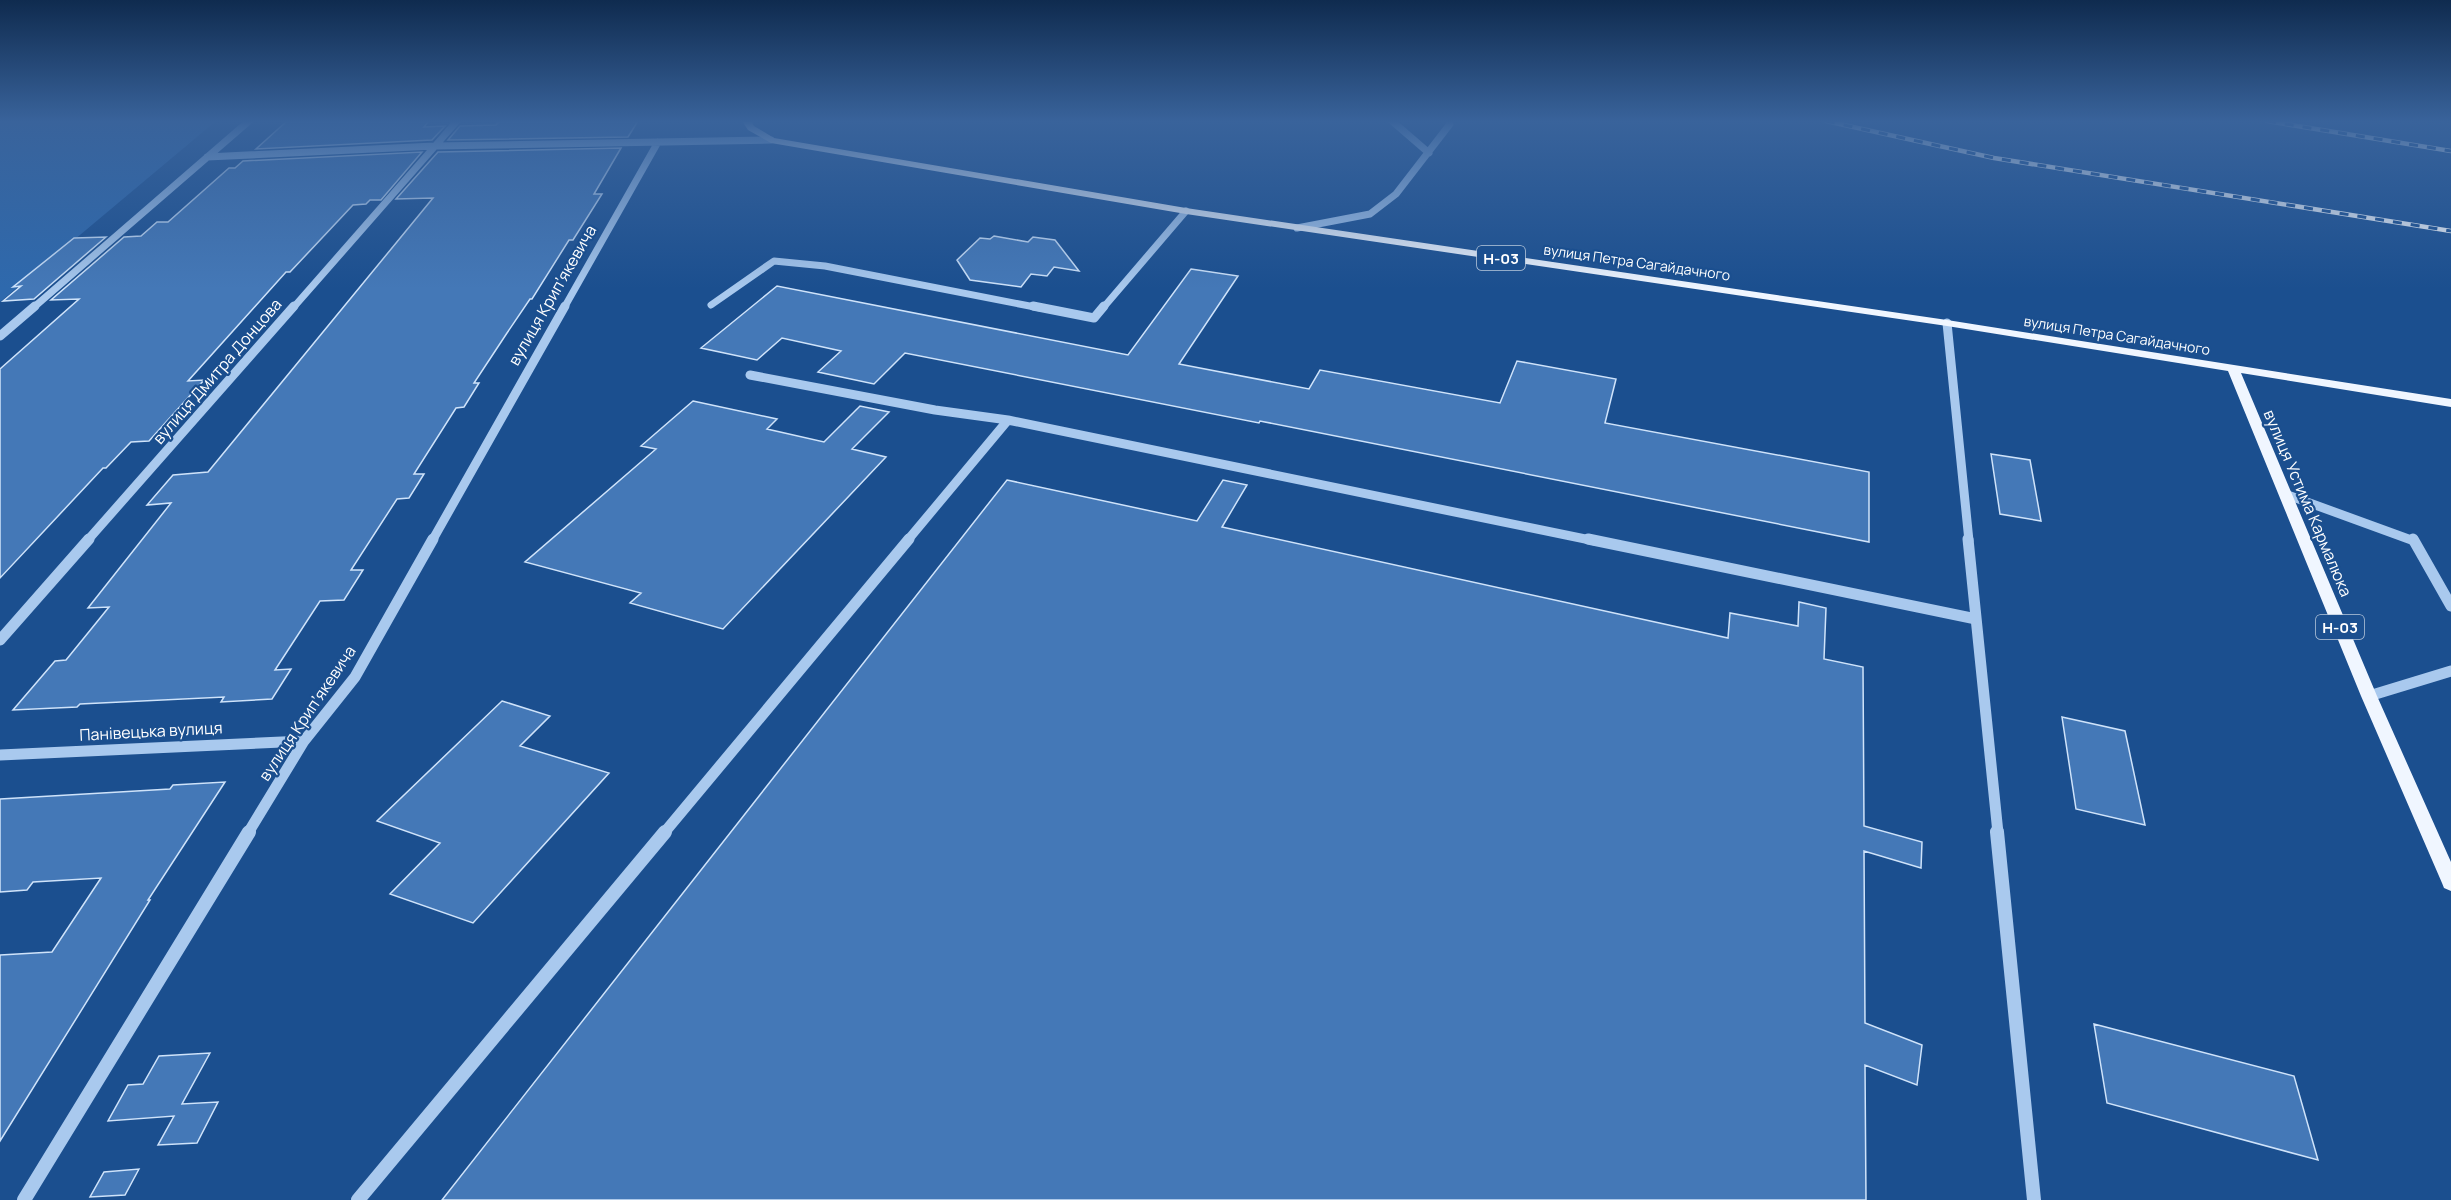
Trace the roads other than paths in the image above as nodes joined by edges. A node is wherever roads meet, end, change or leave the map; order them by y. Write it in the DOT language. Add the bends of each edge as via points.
graph roads {
  1 [pos="184,177"];
  2 [pos="407,177"];
  3 [pos="638,177"];
  4 [pos="987,177"];
  5 [pos="1410,177"];
  6 [pos="1186,211"];
  7 [pos="1297,228"];
  8 [pos="711,305"];
  9 [pos="1947,323"];
  10 [pos="0,327"];
  11 [pos="11,327"];
  12 [pos="0,336"];
  13 [pos="2233,369"];
  14 [pos="750,375"];
  15 [pos="2451,403"];
  16 [pos="1008,420"];
  17 [pos="2285,494"];
  18 [pos="2451,606"];
  19 [pos="1976,619"];
  20 [pos="0,640"];
  21 [pos="2451,671"];
  22 [pos="2369,696"];
  23 [pos="304,741"];
  24 [pos="0,755"];
  25 [pos="2451,883"];
  26 [pos="24,1200"];
  27 [pos="358,1200"];
  28 [pos="2034,1200"];
  1 -- 11 [label="street"];
  2 -- 20 [label="street, вулиця Дмитра Донцова"];
  3 -- 23 [label="street, вулиця Крипʼякевича" via="355,677"];
  4 -- 6 [label="main road, вулиця Петра Сагайдачного / Н-03"];
  5 -- 7 [label="street" via="1396,194 1370,214"];
  6 -- 7 [label="main road, вулиця Петра Сагайдачного / Н-03"];
  6 -- 8 [label="street" via="1094,318 825,266 774,261"];
  7 -- 9 [label="main road, вулиця Петра Сагайдачного / Н-03"];
  9 -- 13 [label="main road, вулиця Петра Сагайдачного / Н-03"];
  9 -- 19 [label="street"];
  10 -- 11 [label="street"];
  11 -- 12 [label="street"];
  13 -- 15 [label="main road, вулиця Петра Сагайдачного"];
  13 -- 17 [label="main road, вулиця Устима Кармалюка / Н-03"];
  14 -- 16 [label="street"];
  16 -- 19 [label="street"];
  16 -- 27 [label="street"];
  17 -- 18 [label="street" via="2413,539"];
  17 -- 22 [label="main road, вулиця Устима Кармалюка / Н-03"];
  19 -- 28 [label="street"];
  21 -- 22 [label="street"];
  22 -- 25 [label="main road, вулиця Устима Кармалюка / Н-03"];
  23 -- 24 [label="street, Панівецька вулиця"];
  23 -- 26 [label="street, вулиця Крипʼякевича"];
}
